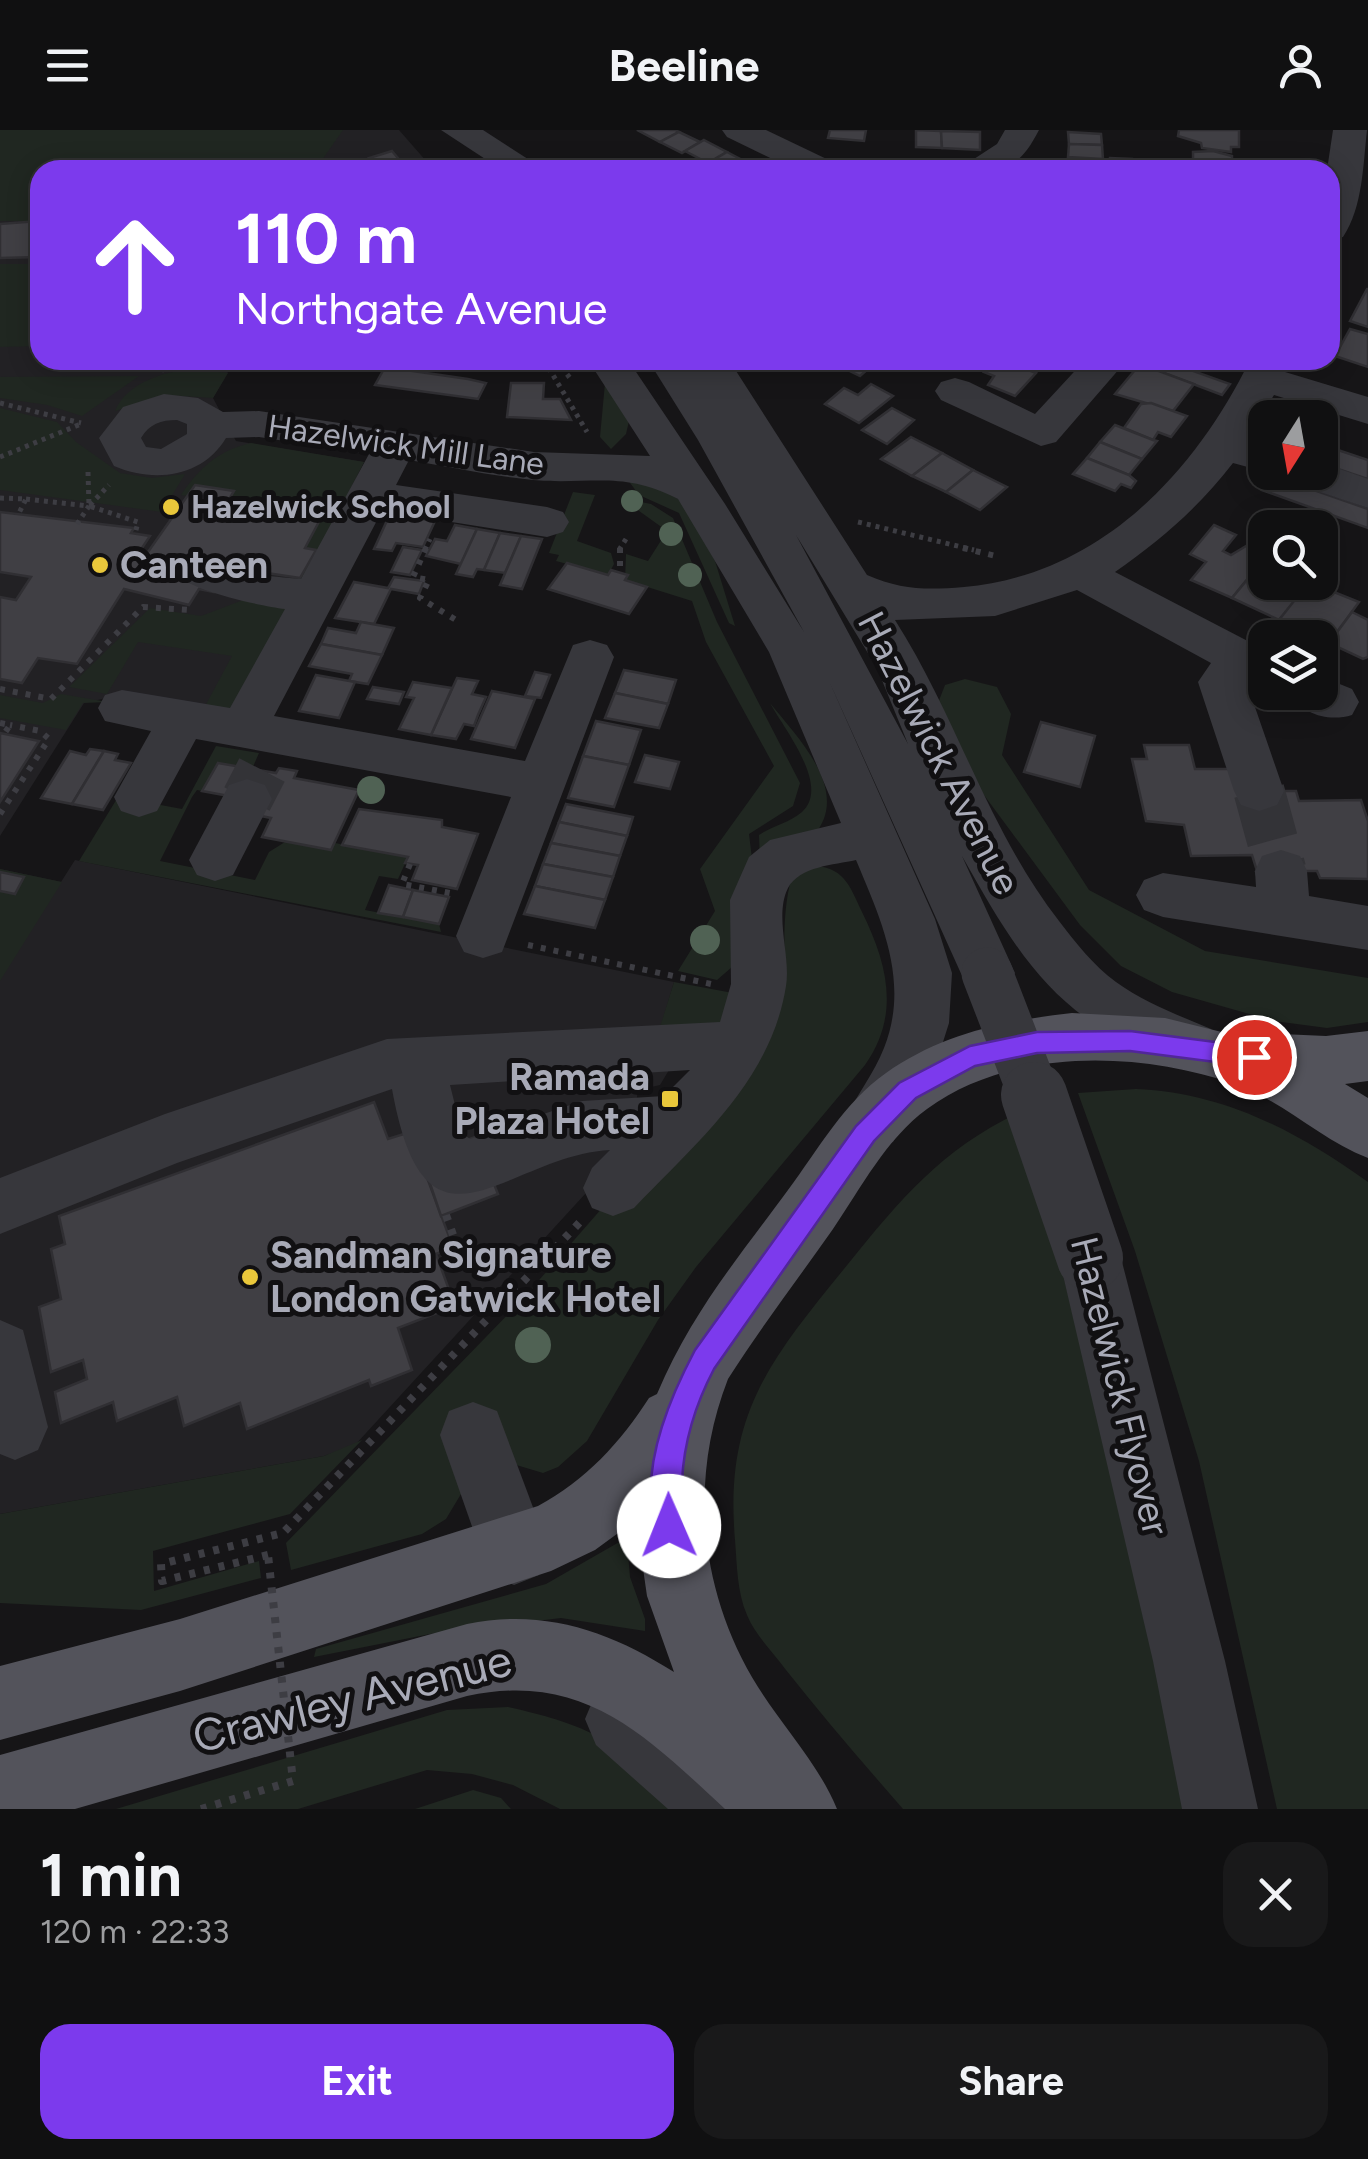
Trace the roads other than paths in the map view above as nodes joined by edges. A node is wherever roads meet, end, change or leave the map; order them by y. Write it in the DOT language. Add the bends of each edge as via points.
graph roads {
  1 [pos="739,130"];
  2 [pos="1022,130"];
  3 [pos="1350,130"];
  4 [pos="803,160"];
  5 [pos="994,160"];
  6 [pos="1340,198"];
  7 [pos="615,370"];
  8 [pos="675,370"];
  9 [pos="715,370"];
  10 [pos="1098,370"];
  11 [pos="1265,370"];
  12 [pos="1268,370"];
  13 [pos="956,391"];
  14 [pos="1368,411"];
  15 [pos="646,418"];
  16 [pos="210,426"];
  17 [pos="1222,444"];
  18 [pos="394,446"];
  19 [pos="1248,453"];
  20 [pos="601,464"];
  21 [pos="1338,484"];
  22 [pos="691,488"];
  23 [pos="369,494"];
  24 [pos="1368,494"];
  25 [pos="548,522"];
  26 [pos="191,568"];
  27 [pos="1081,573"];
  28 [pos="852,587"];
  29 [pos="313,597"];
  30 [pos="984,605"];
  31 [pos="590,657"];
  32 [pos="1248,662"];
  33 [pos="900,666"];
  34 [pos="1248,668"];
  35 [pos="122,708"];
  36 [pos="183,719"];
  37 [pos="258,759"];
  38 [pos="541,783"];
  39 [pos="1259,791"];
  40 [pos="140,798"];
  41 [pos="874,836"];
  42 [pos="215,860"];
  43 [pos="1163,894"];
  44 [pos="489,919"];
  45 [pos="1368,928"];
  46 [pos="987,973"];
  47 [pos="1199,1048"];
  48 [pos="738,1049"];
  49 [pos="1368,1056"];
  50 [pos="418,1061"];
  51 [pos="684,1118"];
  52 [pos="1368,1130"];
  53 [pos="865,1134"];
  54 [pos="613,1188"];
  55 [pos="0,1206"];
  56 [pos="0,1352"];
  57 [pos="684,1399"];
  58 [pos="15,1426"];
  59 [pos="473,1435"];
  60 [pos="514,1550"];
  61 [pos="180,1655"];
  62 [pos="0,1664"];
  63 [pos="327,1698"];
  64 [pos="0,1703"];
  65 [pos="0,1794"];
  66 [pos="718,1809"];
  67 [pos="781,1809"];
  68 [pos="799,1809"];
  69 [pos="1220,1809"];
  1 -- 4 [label="street"];
  2 -- 5 [label="street" via="1011,151"];
  3 -- 6 [label="street"];
  7 -- 15 [label="street, Hazelwick Avenue"];
  8 -- 46 [label="street, Hazelwick Avenue" via="833,638"];
  9 -- 28 [label="street, Hazelwick Avenue"];
  10 -- 13 [label="street" via="1041,433"];
  11 -- 17 [label="street"];
  12 -- 14 [label="street"];
  15 -- 20 [label="street" via="636,445"];
  15 -- 22 [label="street, Hazelwick Avenue"];
  16 -- 18 [label="street, Hazelwick Mill Lane" via="259,424"];
  17 -- 19 [label="street"];
  17 -- 27 [label="street" via="1162,517"];
  18 -- 20 [label="street, Hazelwick Mill Lane" via="534,466"];
  18 -- 23 [label="street"];
  20 -- 22 [label="street, Hazelwick Mill Lane" via="653,469"];
  21 -- 24 [label="street"];
  22 -- 41 [label="street, Hazelwick Avenue" via="792,652"];
  23 -- 25 [label="street"];
  23 -- 29 [label="street"];
  26 -- 29 [label="street" via="243,587"];
  27 -- 30 [label="street"];
  27 -- 32 [label="street"];
  28 -- 30 [label="street" via="894,604"];
  28 -- 33 [label="street, Hazelwick Avenue"];
  29 -- 37 [label="street"];
  30 -- 33 [label="street" via="918,645"];
  31 -- 38 [label="street"];
  33 -- 47 [label="street, Hazelwick Avenue" via="987,860 1058,961 1114,1012"];
  34 -- 39 [label="street" via="1222,682"];
  35 -- 36 [label="street"];
  36 -- 37 [label="street"];
  36 -- 40 [label="street"];
  37 -- 38 [label="street"];
  37 -- 42 [label="street"];
  38 -- 44 [label="street"];
  41 -- 48 [label="street" via="788,855 768,872 758,900 757,994"];
  41 -- 53 [label="street, Hazelwick Avenue" via="916,942 925,990 915,1046"];
  43 -- 45 [label="street" via="1282,892"];
  46 -- 69 [label="street, Hazelwick Flyover, bridge" via="1090,1258"];
  47 -- 49 [label="main road" via="1291,1060"];
  47 -- 52 [label="main road, Hazelwick Avenue" via="1294,1084"];
  47 -- 53 [label="main road, Hazelwick Avenue" via="1095,1040 991,1051 926,1078"];
  48 -- 50 [label="street" via="700,1045"];
  48 -- 51 [label="street"];
  50 -- 51 [label="street" via="439,1152 454,1167 480,1165 589,1125"];
  50 -- 55 [label="street" via="363,1070"];
  51 -- 54 [label="street"];
  53 -- 57 [label="main road, Hazelwick Avenue" via="718,1337"];
  56 -- 58 [label="street"];
  57 -- 60 [label="main road, Crawley Avenue" via="652,1453 612,1500"];
  57 -- 68 [label="main road, Hazelwick Avenue" via="668,1483 683,1600 730,1713"];
  59 -- 60 [label="street"];
  60 -- 61 [label="main road, Crawley Avenue"];
  61 -- 62 [label="street" via="83,1666"];
  61 -- 64 [label="main road, Crawley Avenue"];
  63 -- 65 [label="main road, Crawley Avenue"];
  63 -- 66 [label="street" via="481,1676 560,1688 642,1734"];
  63 -- 67 [label="main road, Crawley Avenue" via="474,1660 550,1654 598,1669 644,1697"];
}
